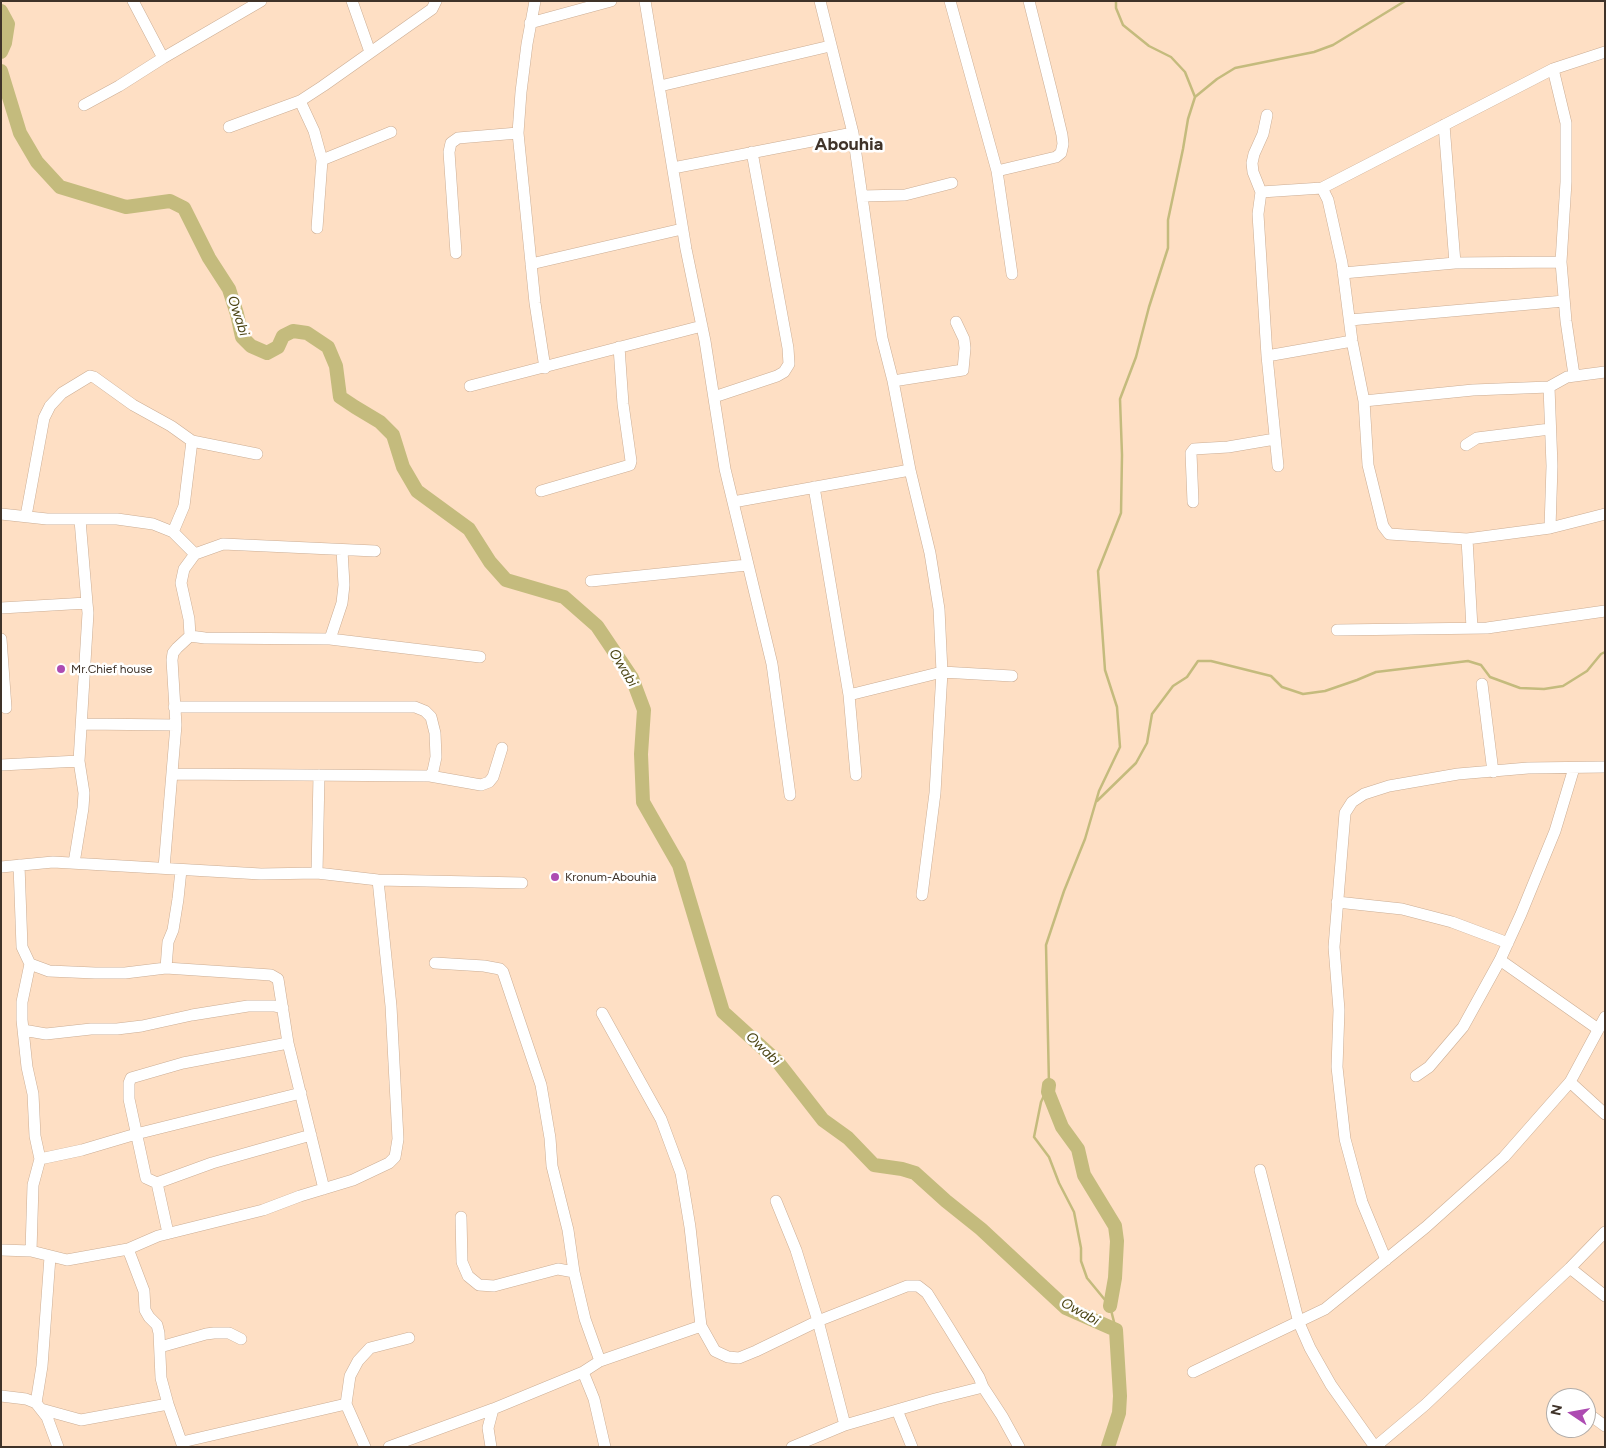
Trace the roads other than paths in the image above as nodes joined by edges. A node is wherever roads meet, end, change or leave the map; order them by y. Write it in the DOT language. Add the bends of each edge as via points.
graph roads {
  1 [pos="133,1"];
  2 [pos="261,1"];
  3 [pos="352,1"];
  4 [pos="436,1"];
  5 [pos="534,1"];
  6 [pos="611,1"];
  7 [pos="645,1"];
  8 [pos="820,1"];
  9 [pos="950,1"];
  10 [pos="1029,1"];
  11 [pos="530,23"];
  12 [pos="830,46"];
  13 [pos="370,52"];
  14 [pos="1605,52"];
  15 [pos="163,58"];
  16 [pos="1553,69"];
  17 [pos="660,86"];
  18 [pos="300,101"];
  19 [pos="84,105"];
  20 [pos="1267,115"];
  21 [pos="1444,125"];
  22 [pos="229,127"];
  23 [pos="391,132"];
  24 [pos="518,133"];
  25 [pos="853,134"];
  26 [pos="752,152"];
  27 [pos="322,160"];
  28 [pos="673,168"];
  29 [pos="997,171"];
  30 [pos="952,183"];
  31 [pos="1322,188"];
  32 [pos="1261,192"];
  33 [pos="862,196"];
  34 [pos="318,228"];
  35 [pos="682,229"];
  36 [pos="456,253"];
  37 [pos="1561,262"];
  38 [pos="1455,263"];
  39 [pos="531,264"];
  40 [pos="1344,273"];
  41 [pos="1012,274"];
  42 [pos="1564,301"];
  43 [pos="1350,320"];
  44 [pos="956,322"];
  45 [pos="702,326"];
  46 [pos="1352,341"];
  47 [pos="618,347"];
  48 [pos="1267,356"];
  49 [pos="544,368"];
  50 [pos="1605,372"];
  51 [pos="1574,375"];
  52 [pos="893,381"];
  53 [pos="470,386"];
  54 [pos="1549,387"];
  55 [pos="714,397"];
  56 [pos="1364,402"];
  57 [pos="1550,429"];
  58 [pos="1276,439"];
  59 [pos="192,440"];
  60 [pos="1466,445"];
  61 [pos="256,454"];
  62 [pos="1278,466"];
  63 [pos="910,470"];
  64 [pos="814,487"];
  65 [pos="541,491"];
  66 [pos="733,502"];
  67 [pos="1193,502"];
  68 [pos="1,514"];
  69 [pos="1605,514"];
  70 [pos="26,516"];
  71 [pos="80,520"];
  72 [pos="1550,528"];
  73 [pos="173,532"];
  74 [pos="1466,539"];
  75 [pos="342,550"];
  76 [pos="375,551"];
  77 [pos="195,554"];
  78 [pos="747,566"];
  79 [pos="592,581"];
  80 [pos="87,603"];
  81 [pos="1,608"];
  82 [pos="1605,611"];
  83 [pos="1472,628"];
  84 [pos="1337,630"];
  85 [pos="190,636"];
  86 [pos="1,639"];
  87 [pos="330,639"];
  88 [pos="480,657"];
  89 [pos="942,672"];
  90 [pos="1012,676"];
  91 [pos="1482,684"];
  92 [pos="849,695"];
  93 [pos="174,707"];
  94 [pos="6,708"];
  95 [pos="82,724"];
  96 [pos="176,725"];
  97 [pos="502,748"];
  98 [pos="80,760"];
  99 [pos="1,766"];
  100 [pos="1605,767"];
  101 [pos="1574,768"];
  102 [pos="1493,772"];
  103 [pos="172,774"];
  104 [pos="319,775"];
  105 [pos="856,775"];
  106 [pos="430,776"];
  107 [pos="790,795"];
  108 [pos="74,863"];
  109 [pos="19,864"];
  110 [pos="1,866"];
  111 [pos="164,868"];
  112 [pos="181,870"];
  113 [pos="317,873"];
  114 [pos="378,880"];
  115 [pos="522,883"];
  116 [pos="922,895"];
  117 [pos="1337,902"];
  118 [pos="1508,943"];
  119 [pos="1500,960"];
  120 [pos="435,963"];
  121 [pos="30,964"];
  122 [pos="166,968"];
  123 [pos="282,1008"];
  124 [pos="602,1013"];
  125 [pos="1605,1017"];
  126 [pos="23,1030"];
  127 [pos="1598,1030"];
  128 [pos="288,1043"];
  129 [pos="1416,1076"];
  130 [pos="1570,1082"];
  131 [pos="301,1093"];
  132 [pos="1605,1114"];
  133 [pos="136,1134"];
  134 [pos="311,1135"];
  135 [pos="40,1159"];
  136 [pos="1260,1170"];
  137 [pos="158,1183"];
  138 [pos="324,1190"];
  139 [pos="776,1201"];
  140 [pos="461,1217"];
  141 [pos="1605,1232"];
  142 [pos="168,1233"];
  143 [pos="128,1249"];
  144 [pos="1,1250"];
  145 [pos="31,1251"];
  146 [pos="50,1257"];
  147 [pos="1386,1260"];
  148 [pos="1570,1268"];
  149 [pos="574,1272"];
  150 [pos="1605,1296"];
  151 [pos="818,1321"];
  152 [pos="1299,1323"];
  153 [pos="700,1326"];
  154 [pos="409,1338"];
  155 [pos="241,1339"];
  156 [pos="160,1347"];
  157 [pos="600,1361"];
  158 [pos="583,1372"];
  159 [pos="1193,1372"];
  160 [pos="982,1387"];
  161 [pos="1,1396"];
  162 [pos="168,1404"];
  163 [pos="346,1404"];
  164 [pos="38,1406"];
  165 [pos="493,1409"];
  166 [pos="898,1410"];
  167 [pos="465,1419"];
  168 [pos="845,1425"];
  169 [pos="488,1428"];
  170 [pos="183,1444"];
  171 [pos="58,1447"];
  172 [pos="365,1447"];
  173 [pos="389,1447"];
  174 [pos="491,1447"];
  175 [pos="605,1447"];
  176 [pos="792,1447"];
  177 [pos="912,1447"];
  178 [pos="1019,1447"];
  179 [pos="1375,1447"];
  1 -- 15 [label="street"];
  2 -- 15 [label="street"];
  3 -- 13 [label="street"];
  4 -- 13 [label="street" via="432,9"];
  5 -- 11 [label="street"];
  6 -- 11 [label="street"];
  7 -- 17 [label="street"];
  8 -- 12 [label="street"];
  9 -- 29 [label="street"];
  10 -- 29 [label="street" via="1063,144 1056,156"];
  11 -- 24 [label="street"];
  12 -- 17 [label="street"];
  12 -- 25 [label="street"];
  13 -- 18 [label="street"];
  14 -- 16 [label="street"];
  15 -- 19 [label="street"];
  16 -- 21 [label="street"];
  16 -- 37 [label="street" via="1567,140"];
  17 -- 28 [label="street"];
  18 -- 22 [label="street"];
  18 -- 27 [label="street" via="314,131"];
  20 -- 32 [label="street" via="1252,163"];
  21 -- 31 [label="street"];
  21 -- 38 [label="street"];
  23 -- 27 [label="street"];
  24 -- 36 [label="street" via="458,138 451,143"];
  24 -- 39 [label="street"];
  25 -- 26 [label="street"];
  25 -- 33 [label="street"];
  26 -- 28 [label="street"];
  26 -- 55 [label="street" via="789,364 777,376"];
  27 -- 34 [label="street"];
  28 -- 35 [label="street"];
  29 -- 41 [label="street"];
  30 -- 33 [label="street" via="904,195"];
  31 -- 32 [label="street"];
  31 -- 40 [label="street" via="1328,200"];
  32 -- 48 [label="street" via="1258,214"];
  33 -- 52 [label="street" via="882,338"];
  35 -- 39 [label="street"];
  35 -- 45 [label="street"];
  37 -- 38 [label="street"];
  37 -- 42 [label="street"];
  38 -- 40 [label="street"];
  39 -- 49 [label="street"];
  40 -- 43 [label="street"];
  42 -- 43 [label="street"];
  42 -- 51 [label="street"];
  43 -- 46 [label="street"];
  44 -- 52 [label="street" via="964,339 962,370"];
  45 -- 47 [label="street"];
  45 -- 55 [label="street"];
  46 -- 48 [label="street"];
  46 -- 56 [label="street"];
  47 -- 49 [label="street"];
  47 -- 65 [label="street" via="630,465"];
  48 -- 58 [label="street"];
  49 -- 53 [label="street"];
  50 -- 51 [label="street"];
  51 -- 54 [label="street"];
  52 -- 63 [label="street"];
  54 -- 56 [label="street" via="1473,390"];
  54 -- 57 [label="street"];
  55 -- 66 [label="street"];
  56 -- 74 [label="street" via="1368,465 1383,526 1389,534"];
  57 -- 60 [label="street" via="1477,438"];
  57 -- 72 [label="street"];
  58 -- 62 [label="street"];
  58 -- 67 [label="street" via="1194,449 1191,453"];
  59 -- 61 [label="street"];
  59 -- 70 [label="street" via="133,406 94,377 87,377 62,393 44,418"];
  59 -- 73 [label="street" via="184,506"];
  63 -- 64 [label="street"];
  63 -- 89 [label="street" via="936,590"];
  64 -- 66 [label="street"];
  64 -- 92 [label="street"];
  66 -- 78 [label="street"];
  68 -- 70 [label="street"];
  69 -- 72 [label="street"];
  70 -- 71 [label="street"];
  71 -- 73 [label="street" via="118,519 153,524"];
  71 -- 80 [label="street"];
  72 -- 74 [label="street"];
  73 -- 77 [label="street"];
  74 -- 83 [label="street"];
  75 -- 76 [label="street"];
  75 -- 77 [label="street" via="224,544"];
  75 -- 87 [label="street" via="342,603"];
  77 -- 85 [label="street" via="184,568 181,583"];
  78 -- 79 [label="street"];
  78 -- 107 [label="street" via="772,664"];
  80 -- 81 [label="street"];
  80 -- 95 [label="street"];
  82 -- 83 [label="street"];
  83 -- 84 [label="street"];
  85 -- 87 [label="street"];
  85 -- 93 [label="street" via="173,654"];
  86 -- 94 [label="street"];
  87 -- 88 [label="street"];
  89 -- 90 [label="street"];
  89 -- 92 [label="street"];
  89 -- 116 [label="street" via="935,794"];
  91 -- 102 [label="street"];
  92 -- 105 [label="street"];
  93 -- 96 [label="street"];
  93 -- 106 [label="street" via="415,707 430,717 436,733 436,757"];
  95 -- 96 [label="street"];
  95 -- 98 [label="street"];
  96 -- 103 [label="street"];
  97 -- 106 [label="street" via="493,777 487,783 481,785"];
  98 -- 99 [label="street"];
  98 -- 108 [label="street" via="84,793"];
  100 -- 101 [label="street"];
  101 -- 102 [label="street"];
  101 -- 118 [label="street" via="1555,831"];
  102 -- 117 [label="street" via="1458,774 1389,786 1364,794 1352,802 1345,813"];
  103 -- 104 [label="street"];
  103 -- 111 [label="street"];
  104 -- 106 [label="street"];
  104 -- 113 [label="street"];
  108 -- 109 [label="street"];
  108 -- 111 [label="street"];
  109 -- 110 [label="street"];
  109 -- 121 [label="street" via="22,947"];
  111 -- 112 [label="street"];
  112 -- 113 [label="street"];
  112 -- 122 [label="street"];
  113 -- 114 [label="street"];
  114 -- 115 [label="street"];
  114 -- 138 [label="street" via="391,1006 398,1139 395,1157 353,1180"];
  117 -- 118 [label="street" via="1402,909 1452,922"];
  117 -- 147 [label="street" via="1334,947 1339,1010 1337,1067 1345,1139 1362,1202"];
  118 -- 119 [label="street"];
  119 -- 127 [label="street"];
  119 -- 129 [label="street" via="1463,1026 1429,1067"];
  120 -- 149 [label="street" via="484,966 503,972 541,1085 552,1166"];
  121 -- 122 [label="street" via="49,971 96,973"];
  121 -- 126 [label="street" via="22,1002"];
  122 -- 123 [label="street" via="274,976 278,979"];
  123 -- 126 [label="street" via="248,1006 117,1029 46,1034"];
  123 -- 128 [label="street"];
  124 -- 153 [label="street" via="661,1119 681,1173"];
  125 -- 127 [label="street"];
  126 -- 135 [label="street" via="26,1068 33,1094 34,1136"];
  127 -- 130 [label="street"];
  128 -- 131 [label="street"];
  128 -- 133 [label="street" via="182,1063 131,1078 129,1099"];
  130 -- 132 [label="street"];
  130 -- 147 [label="street" via="1504,1157"];
  131 -- 133 [label="street"];
  131 -- 134 [label="street"];
  133 -- 135 [label="street"];
  133 -- 137 [label="street" via="146,1178"];
  134 -- 137 [label="street" via="212,1163"];
  134 -- 138 [label="street"];
  135 -- 145 [label="street" via="33,1184"];
  136 -- 152 [label="street"];
  137 -- 142 [label="street"];
  138 -- 142 [label="street" via="262,1210"];
  139 -- 151 [label="street" via="796,1250"];
  140 -- 149 [label="street" via="462,1262 468,1276 479,1285 494,1286 558,1269"];
  141 -- 148 [label="street"];
  142 -- 143 [label="street"];
  143 -- 146 [label="street" via="76,1260"];
  143 -- 156 [label="street" via="144,1291 145,1310 157,1325"];
  144 -- 145 [label="street"];
  145 -- 146 [label="street"];
  146 -- 164 [label="street"];
  147 -- 152 [label="street" via="1325,1309"];
  148 -- 150 [label="street"];
  148 -- 179 [label="street" via="1426,1405"];
  149 -- 157 [label="street"];
  151 -- 153 [label="street" via="739,1358 716,1351"];
  151 -- 160 [label="street" via="907,1286 918,1286 927,1293"];
  151 -- 168 [label="street"];
  152 -- 159 [label="street"];
  152 -- 179 [label="street" via="1331,1385"];
  153 -- 157 [label="street"];
  154 -- 163 [label="street" via="370,1348 350,1376"];
  155 -- 156 [label="street" via="229,1333 214,1333"];
  156 -- 162 [label="street"];
  157 -- 158 [label="street"];
  158 -- 165 [label="street"];
  158 -- 175 [label="street" via="594,1399"];
  160 -- 166 [label="street"];
  160 -- 178 [label="street"];
  161 -- 164 [label="street" via="26,1399"];
  162 -- 164 [label="street" via="81,1420"];
  162 -- 170 [label="street"];
  163 -- 170 [label="street"];
  163 -- 172 [label="street"];
  164 -- 171 [label="street" via="47,1417"];
  165 -- 167 [label="street"];
  165 -- 169 [label="street"];
  166 -- 168 [label="street"];
  166 -- 177 [label="street"];
  167 -- 169 [label="street"];
  167 -- 173 [label="street"];
  168 -- 176 [label="street"];
  169 -- 174 [label="street"];
}
